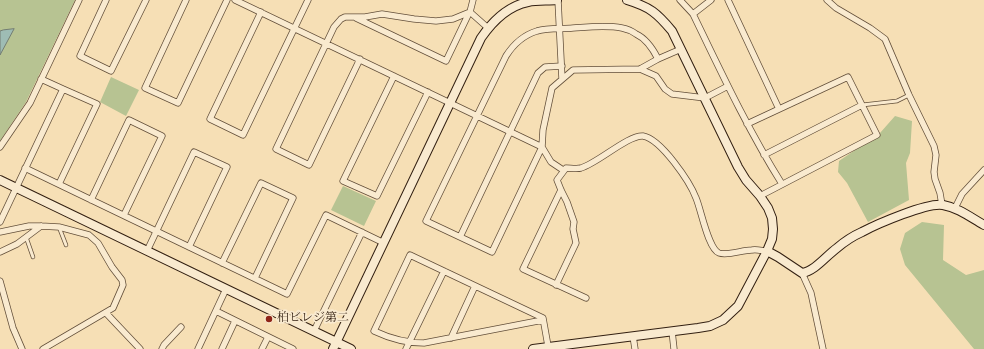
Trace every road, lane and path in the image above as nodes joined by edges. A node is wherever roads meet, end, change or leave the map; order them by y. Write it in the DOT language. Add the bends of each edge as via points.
graph roads {
  1 [pos="79,0"];
  2 [pos="106,0"];
  3 [pos="146,0"];
  4 [pos="186,0"];
  5 [pos="226,0"];
  6 [pos="235,0"];
  7 [pos="308,0"];
  8 [pos="473,0"];
  9 [pos="557,0"];
  10 [pos="627,0"];
  11 [pos="680,0"];
  12 [pos="711,0"];
  13 [pos="728,0"];
  14 [pos="827,0"];
  15 [pos="261,12"];
  16 [pos="469,13"];
  17 [pos="693,14"];
  18 [pos="354,17"];
  19 [pos="294,28"];
  20 [pos="488,28"];
  21 [pos="560,29"];
  22 [pos="327,44"];
  23 [pos="682,49"];
  24 [pos="360,59"];
  25 [pos="658,59"];
  26 [pos="562,66"];
  27 [pos="640,68"];
  28 [pos="394,76"];
  29 [pos="42,79"];
  30 [pos="562,79"];
  31 [pos="728,86"];
  32 [pos="63,89"];
  33 [pos="428,92"];
  34 [pos="909,95"];
  35 [pos="705,98"];
  36 [pos="451,102"];
  37 [pos="862,105"];
  38 [pos="779,109"];
  39 [pos="478,115"];
  40 [pos="747,124"];
  41 [pos="510,131"];
  42 [pos="0,147"];
  43 [pos="542,147"];
  44 [pos="764,156"];
  45 [pos="25,168"];
  46 [pos="564,170"];
  47 [pos="984,170"];
  48 [pos="0,180"];
  49 [pos="59,184"];
  50 [pos="782,184"];
  51 [pos="16,188"];
  52 [pos="561,190"];
  53 [pos="760,196"];
  54 [pos="91,200"];
  55 [pos="942,205"];
  56 [pos="956,208"];
  57 [pos="2,210"];
  58 [pos="124,215"];
  59 [pos="0,222"];
  60 [pos="984,225"];
  61 [pos="42,226"];
  62 [pos="59,226"];
  63 [pos="156,231"];
  64 [pos="0,232"];
  65 [pos="362,232"];
  66 [pos="26,237"];
  67 [pos="460,237"];
  68 [pos="384,243"];
  69 [pos="66,245"];
  70 [pos="189,247"];
  71 [pos="147,251"];
  72 [pos="768,251"];
  73 [pos="0,252"];
  74 [pos="33,257"];
  75 [pos="222,263"];
  76 [pos="444,271"];
  77 [pos="802,273"];
  78 [pos="255,278"];
  79 [pos="0,281"];
  80 [pos="556,284"];
  81 [pos="475,286"];
  82 [pos="226,289"];
  83 [pos="586,298"];
  84 [pos="216,311"];
  85 [pos="106,313"];
  86 [pos="543,320"];
  87 [pos="235,321"];
  88 [pos="181,327"];
  89 [pos="314,331"];
  90 [pos="672,331"];
  91 [pos="633,336"];
  92 [pos="268,337"];
  93 [pos="451,338"];
  94 [pos="409,343"];
  95 [pos="335,346"];
  96 [pos="548,346"];
  97 [pos="22,349"];
  98 [pos="43,349"];
  99 [pos="140,349"];
  100 [pos="162,349"];
  101 [pos="198,349"];
  102 [pos="222,349"];
  103 [pos="262,349"];
  104 [pos="293,349"];
  105 [pos="351,349"];
  106 [pos="406,349"];
  107 [pos="533,349"];
  108 [pos="635,349"];
  109 [pos="674,349"];
  110 [pos="823,349"];
  1 -- 29 [label="street"];
  2 -- 3 [label="street" via="80,56 111,71"];
  4 -- 5 [label="street" via="144,88 178,103"];
  6 -- 15 [label="street"];
  7 -- 19 [label="street"];
  8 -- 16 [label="street"];
  9 -- 20 [label="street" via="528,2 515,7 504,13"];
  9 -- 21 [label="street"];
  10 -- 23 [label="street" via="649,8 659,16 672,31"];
  11 -- 17 [label="street"];
  12 -- 17 [label="street"];
  13 -- 38 [label="street"];
  14 -- 34 [label="street" via="884,39"];
  15 -- 19 [label="street"];
  15 -- 19 [label="street" via="210,119 243,135"];
  16 -- 18 [label="street" via="436,21 382,14"];
  16 -- 18 [label="street" via="446,61"];
  16 -- 20 [label="street"];
  17 -- 31 [label="street"];
  18 -- 22 [label="street" via="341,19 334,27"];
  19 -- 22 [label="street"];
  20 -- 36 [label="street"];
  21 -- 25 [label="street" via="610,26 624,28 645,40"];
  21 -- 26 [label="street"];
  21 -- 39 [label="street" via="538,31 515,44"];
  22 -- 24 [label="street"];
  22 -- 24 [label="street" via="276,149 309,165"];
  23 -- 25 [label="street"];
  23 -- 35 [label="street"];
  24 -- 28 [label="street"];
  25 -- 27 [label="street"];
  26 -- 30 [label="street"];
  26 -- 41 [label="street" via="546,67 538,73"];
  27 -- 30 [label="street" via="573,70"];
  27 -- 35 [label="street" via="656,76 672,94"];
  28 -- 33 [label="street"];
  28 -- 33 [label="street" via="343,181 378,196"];
  29 -- 32 [label="street"];
  29 -- 42 [label="street" via="30,103"];
  30 -- 43 [label="street" via="552,88"];
  31 -- 35 [label="street"];
  31 -- 40 [label="street"];
  32 -- 45 [label="street"];
  32 -- 49 [label="street" via="96,104"];
  33 -- 36 [label="street"];
  34 -- 37 [label="lane" via="897,101"];
  34 -- 55 [label="street" via="934,146 934,172"];
  35 -- 53 [label="street" via="738,167"];
  36 -- 39 [label="street"];
  36 -- 68 [label="street"];
  37 -- 38 [label="street" via="848,77"];
  37 -- 44 [label="street"];
  37 -- 50 [label="street" via="877,135"];
  38 -- 40 [label="street"];
  39 -- 41 [label="street"];
  39 -- 67 [label="street" via="426,221"];
  40 -- 44 [label="street"];
  41 -- 43 [label="street"];
  41 -- 67 [label="street"];
  43 -- 46 [label="street" via="551,162"];
  43 -- 67 [label="street" via="492,252"];
  44 -- 50 [label="street"];
  45 -- 49 [label="street"];
  45 -- 51 [label="street"];
  46 -- 52 [label="street" via="557,180"];
  46 -- 72 [label="street" via="580,168 630,139 643,136 661,146 696,196 715,250 720,254"];
  47 -- 56 [label="street" via="962,194"];
  48 -- 51 [label="street"];
  49 -- 54 [label="street"];
  50 -- 53 [label="street"];
  51 -- 57 [label="street"];
  51 -- 71 [label="street"];
  52 -- 80 [label="street" via="574,222 576,243"];
  52 -- 80 [label="street" via="524,269"];
  53 -- 72 [label="street" via="772,218 772,239"];
  54 -- 58 [label="street"];
  54 -- 58 [label="street" via="129,120 162,136"];
  55 -- 56 [label="street"];
  55 -- 77 [label="street" via="931,205 861,232 810,270"];
  56 -- 60 [label="street"];
  57 -- 59 [label="street"];
  58 -- 63 [label="street"];
  61 -- 62 [label="street"];
  61 -- 64 [label="street"];
  61 -- 66 [label="street"];
  62 -- 69 [label="lane"];
  62 -- 85 [label="street" via="89,235 98,243 122,280 123,284 115,304"];
  63 -- 70 [label="street"];
  63 -- 70 [label="street" via="194,152 228,167"];
  63 -- 71 [label="street"];
  65 -- 68 [label="street"];
  65 -- 78 [label="street" via="326,215 288,294"];
  65 -- 89 [label="street"];
  66 -- 73 [label="street"];
  66 -- 74 [label="lane"];
  68 -- 95 [label="street"];
  70 -- 75 [label="street"];
  71 -- 82 [label="street"];
  72 -- 77 [label="street"];
  72 -- 90 [label="street" via="741,300 723,320 710,326"];
  75 -- 78 [label="street"];
  75 -- 78 [label="street" via="261,183 293,198"];
  76 -- 81 [label="street"];
  76 -- 94 [label="street"];
  76 -- 94 [label="street" via="410,254 374,331 391,339"];
  77 -- 110 [label="street" via="811,294"];
  79 -- 97 [label="street" via="13,328"];
  80 -- 83 [label="street"];
  81 -- 86 [label="street"];
  81 -- 93 [label="street"];
  82 -- 84 [label="street"];
  82 -- 89 [label="street"];
  84 -- 87 [label="street"];
  84 -- 101 [label="street"];
  85 -- 98 [label="street"];
  85 -- 99 [label="street"];
  86 -- 93 [label="street"];
  86 -- 96 [label="street"];
  87 -- 92 [label="street"];
  87 -- 102 [label="street"];
  88 -- 100 [label="street"];
  89 -- 95 [label="street"];
  90 -- 91 [label="street"];
  90 -- 109 [label="street"];
  91 -- 96 [label="street"];
  91 -- 108 [label="street"];
  92 -- 103 [label="street"];
  92 -- 104 [label="street"];
  93 -- 94 [label="street"];
  94 -- 106 [label="street"];
  95 -- 105 [label="street"];
  96 -- 107 [label="street"];
}
